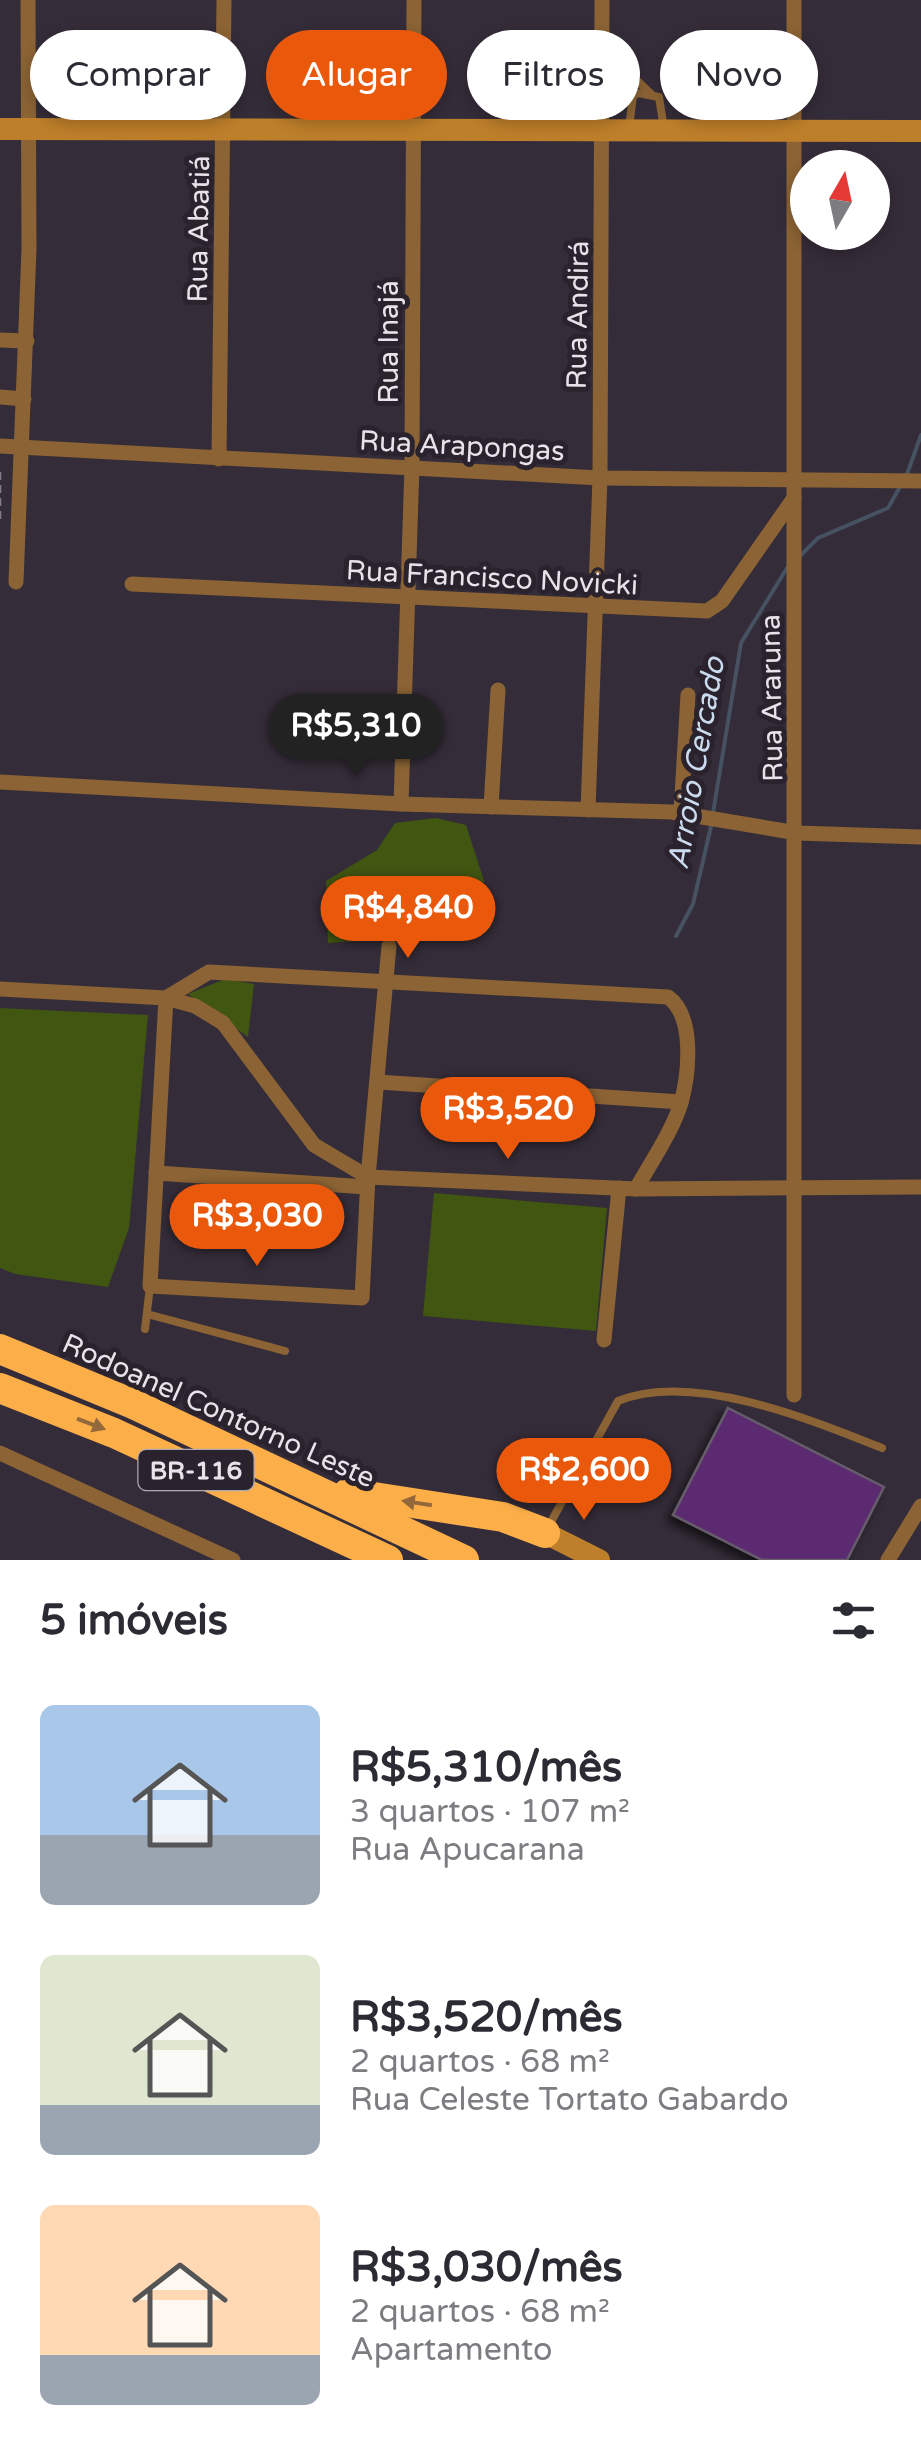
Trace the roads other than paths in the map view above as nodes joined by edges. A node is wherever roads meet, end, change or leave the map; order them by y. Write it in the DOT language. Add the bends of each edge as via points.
graph roads {
  1 [pos="28,0"];
  2 [pos="224,0"];
  3 [pos="414,0"];
  4 [pos="602,0"];
  5 [pos="794,0"];
  6 [pos="602,30"];
  7 [pos="640,83"];
  8 [pos="651,94"];
  9 [pos="604,120"];
  10 [pos="0,128"];
  11 [pos="29,128"];
  12 [pos="224,130"];
  13 [pos="414,131"];
  14 [pos="921,131"];
  15 [pos="604,132"];
  16 [pos="628,132"];
  17 [pos="664,132"];
  18 [pos="794,133"];
  19 [pos="0,340"];
  20 [pos="27,340"];
  21 [pos="0,397"];
  22 [pos="24,399"];
  23 [pos="0,446"];
  24 [pos="23,448"];
  25 [pos="219,459"];
  26 [pos="412,466"];
  27 [pos="600,478"];
  28 [pos="917,480"];
  29 [pos="794,490"];
  30 [pos="16,582"];
  31 [pos="132,584"];
  32 [pos="407,596"];
  33 [pos="596,607"];
  34 [pos="498,690"];
  35 [pos="688,694"];
  36 [pos="0,782"];
  37 [pos="401,804"];
  38 [pos="491,807"];
  39 [pos="588,810"];
  40 [pos="681,813"];
  41 [pos="797,833"];
  42 [pos="921,837"];
  43 [pos="389,946"];
  44 [pos="387,982"];
  45 [pos="0,990"];
  46 [pos="166,998"];
  47 [pos="378,1082"];
  48 [pos="681,1102"];
  49 [pos="156,1173"];
  50 [pos="367,1182"];
  51 [pos="793,1184"];
  52 [pos="921,1187"];
  53 [pos="619,1188"];
  54 [pos="636,1189"];
  55 [pos="150,1286"];
  56 [pos="147,1314"];
  57 [pos="145,1329"];
  58 [pos="604,1340"];
  59 [pos="0,1349"];
  60 [pos="285,1351"];
  61 [pos="0,1388"];
  62 [pos="794,1395"];
  63 [pos="882,1448"];
  64 [pos="0,1453"];
  65 [pos="318,1488"];
  66 [pos="921,1506"];
  67 [pos="545,1533"];
  68 [pos="233,1560"];
  69 [pos="388,1560"];
  70 [pos="464,1560"];
  71 [pos="599,1560"];
  72 [pos="888,1560"];
  1 -- 11 [label="street"];
  2 -- 12 [label="street, Rua Abatiá"];
  3 -- 13 [label="street, Rua Inajá"];
  4 -- 6 [label="street, Rua Andirá"];
  5 -- 18 [label="street, Rua Araruna"];
  7 -- 8 [label="lane"];
  8 -- 16 [label="lane" via="633,96"];
  8 -- 17 [label="lane" via="661,102"];
  9 -- 15 [label="street, Rua Andirá"];
  10 -- 11 [label="street"];
  11 -- 12 [label="street"];
  11 -- 20 [label="street"];
  12 -- 13 [label="street"];
  12 -- 25 [label="street, Rua Abatiá"];
  13 -- 15 [label="street"];
  13 -- 26 [label="street, Rua Inajá"];
  14 -- 18 [label="street"];
  15 -- 16 [label="street"];
  15 -- 27 [label="street, Rua Andirá"];
  16 -- 17 [label="street"];
  17 -- 18 [label="street"];
  18 -- 29 [label="street, Rua Araruna"];
  19 -- 20 [label="street"];
  20 -- 22 [label="street"];
  21 -- 22 [label="street"];
  22 -- 24 [label="street"];
  23 -- 24 [label="street, Rua Arapongas"];
  24 -- 25 [label="street, Rua Arapongas"];
  24 -- 30 [label="street"];
  25 -- 26 [label="street, Rua Arapongas"];
  26 -- 27 [label="street, Rua Arapongas"];
  26 -- 32 [label="street, Rua Inajá"];
  27 -- 29 [label="street, Rua Arapongas"];
  27 -- 33 [label="street, Rua Andirá"];
  28 -- 29 [label="street, Rua Arapongas"];
  29 -- 33 [label="street, Rua Francisco Novicki" via="722,601 708,611"];
  29 -- 41 [label="street, Rua Araruna"];
  31 -- 32 [label="street, Rua Francisco Novicki"];
  32 -- 33 [label="street, Rua Francisco Novicki"];
  32 -- 37 [label="street, Rua Inajá"];
  33 -- 39 [label="street, Rua Andirá"];
  34 -- 38 [label="street"];
  35 -- 40 [label="street"];
  36 -- 37 [label="street"];
  37 -- 38 [label="street"];
  38 -- 39 [label="street"];
  39 -- 40 [label="street"];
  40 -- 41 [label="street"];
  41 -- 42 [label="street"];
  41 -- 51 [label="street, Rua Araruna"];
  43 -- 44 [label="street"];
  44 -- 46 [label="street" via="209,972"];
  44 -- 47 [label="street"];
  44 -- 48 [label="street" via="668,997 678,1004 688,1042"];
  45 -- 46 [label="street"];
  46 -- 49 [label="street"];
  46 -- 50 [label="street" via="223,1023 314,1145"];
  47 -- 48 [label="street"];
  47 -- 50 [label="street"];
  48 -- 54 [label="street"];
  49 -- 50 [label="street"];
  49 -- 55 [label="street"];
  50 -- 53 [label="street"];
  50 -- 55 [label="street" via="362,1298"];
  51 -- 52 [label="street"];
  51 -- 54 [label="street"];
  51 -- 62 [label="street, Rua Araruna"];
  53 -- 54 [label="street"];
  53 -- 58 [label="street"];
  55 -- 56 [label="lane"];
  56 -- 57 [label="lane"];
  56 -- 60 [label="lane"];
  59 -- 65 [label="highway, Rodoanel Contorno Leste / BR-116"];
  61 -- 69 [label="highway, BR-116, one-way" via="114,1433"];
  63 -- 67 [label="lane" via="722,1396 639,1392 618,1401"];
  64 -- 68 [label="street"];
  67 -- 65 [label="highway, one-way" via="503,1517"];
  65 -- 70 [label="highway, Rodoanel Contorno Leste / BR-116"];
  66 -- 72 [label="street"];
  67 -- 71 [label="street"];
}
